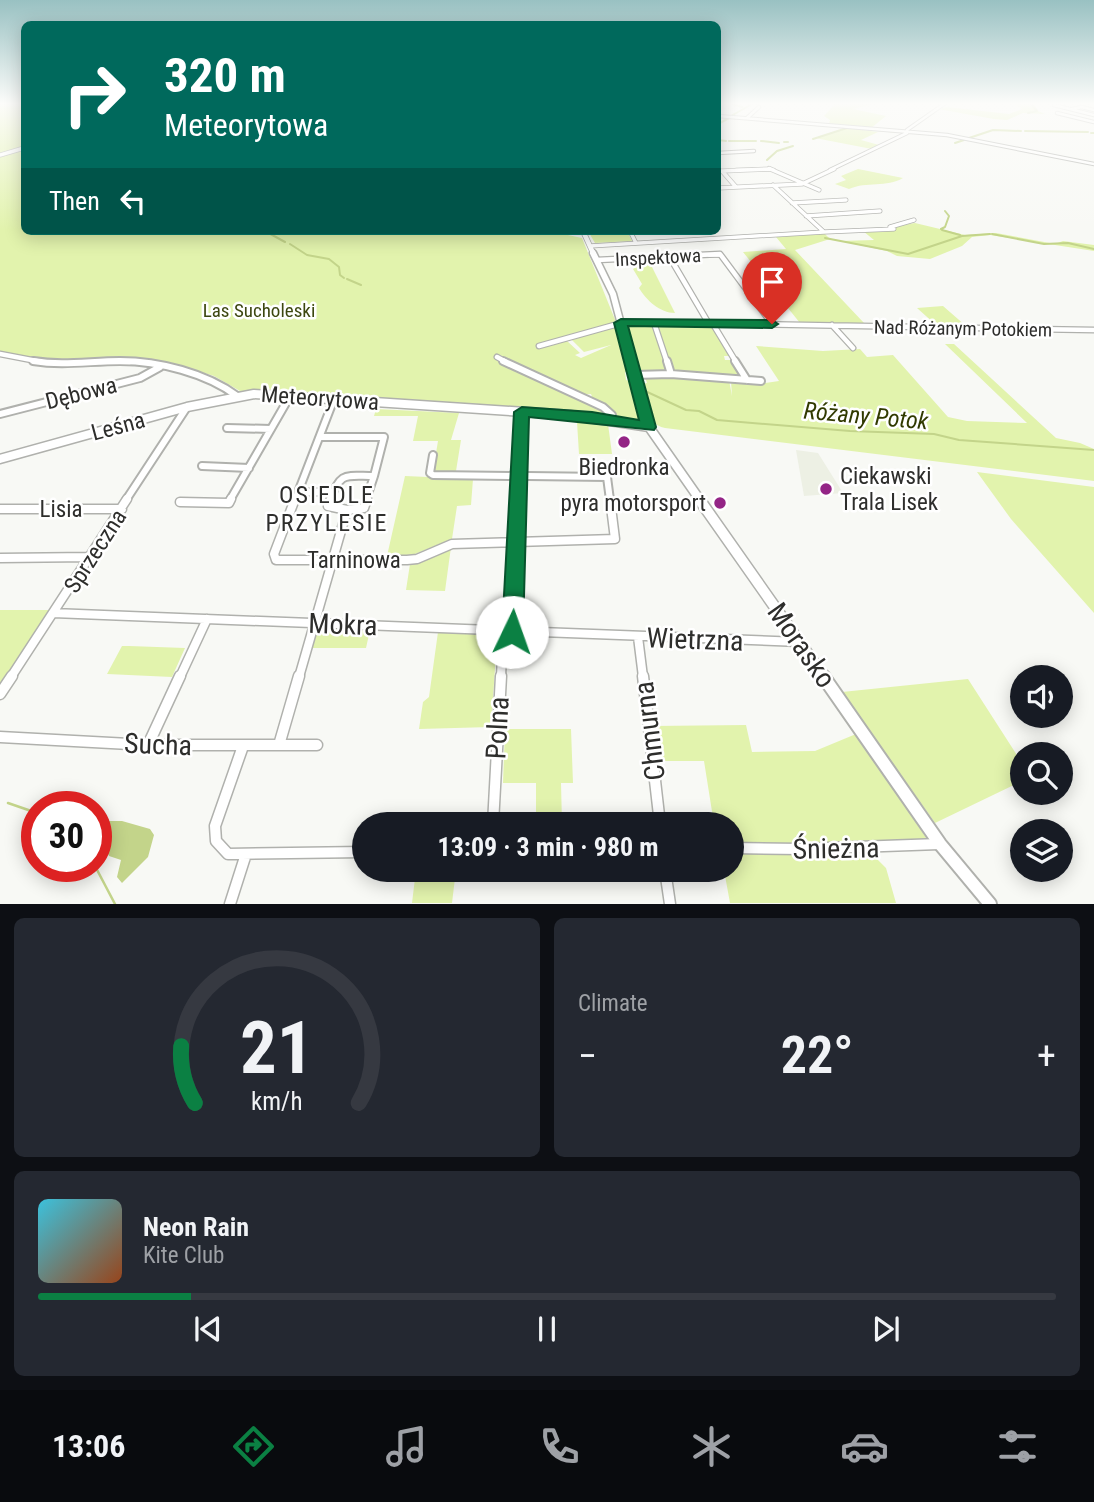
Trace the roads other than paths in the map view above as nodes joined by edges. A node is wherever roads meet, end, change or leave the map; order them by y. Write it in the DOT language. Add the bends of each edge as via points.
graph roads {
  1 [pos="878,146"];
  2 [pos="1004,146"];
  3 [pos="21,149"];
  4 [pos="754,152"];
  5 [pos="721,153"];
  6 [pos="0,155"];
  7 [pos="1094,164"];
  8 [pos="721,171"];
  9 [pos="721,172"];
  10 [pos="802,184"];
  11 [pos="773,186"];
  12 [pos="736,187"];
  13 [pos="721,188"];
  14 [pos="819,190"];
  15 [pos="846,200"];
  16 [pos="792,203"];
  17 [pos="880,211"];
  18 [pos="806,216"];
  19 [pos="914,220"];
  20 [pos="882,229"];
  21 [pos="894,229"];
  22 [pos="824,232"];
  23 [pos="585,235"];
  24 [pos="632,235"];
  25 [pos="715,235"];
  26 [pos="718,239"];
  27 [pos="636,243"];
  28 [pos="590,246"];
  29 [pos="670,256"];
  30 [pos="597,260"];
  31 [pos="621,323"];
  32 [pos="654,323"];
  33 [pos="711,324"];
  34 [pos="772,324"];
  35 [pos="832,325"];
  36 [pos="1094,330"];
  37 [pos="539,346"];
  38 [pos="853,348"];
  39 [pos="0,354"];
  40 [pos="497,357"];
  41 [pos="160,367"];
  42 [pos="671,374"];
  43 [pos="634,375"];
  44 [pos="747,380"];
  45 [pos="761,380"];
  46 [pos="237,396"];
  47 [pos="290,397"];
  48 [pos="334,400"];
  49 [pos="187,407"];
  50 [pos="522,412"];
  51 [pos="0,414"];
  52 [pos="611,421"];
  53 [pos="649,427"];
  54 [pos="227,428"];
  55 [pos="271,429"];
  56 [pos="320,437"];
  57 [pos="433,455"];
  58 [pos="0,458"];
  59 [pos="202,466"];
  60 [pos="249,468"];
  61 [pos="373,476"];
  62 [pos="520,476"];
  63 [pos="305,492"];
  64 [pos="333,492"];
  65 [pos="180,502"];
  66 [pos="0,509"];
  67 [pos="122,509"];
  68 [pos="347,510"];
  69 [pos="517,543"];
  70 [pos="0,558"];
  71 [pos="90,558"];
  72 [pos="332,560"];
  73 [pos="53,613"];
  74 [pos="207,618"];
  75 [pos="313,624"];
  76 [pos="508,632"];
  77 [pos="635,637"];
  78 [pos="800,642"];
  79 [pos="0,694"];
  80 [pos="0,737"];
  81 [pos="148,745"];
  82 [pos="279,745"];
  83 [pos="243,746"];
  84 [pos="317,746"];
  85 [pos="494,812"];
  86 [pos="658,812"];
  87 [pos="940,844"];
  88 [pos="744,848"];
  89 [pos="352,852"];
  90 [pos="246,854"];
  91 [pos="667,882"];
  92 [pos="230,904"];
  93 [pos="670,904"];
  94 [pos="990,904"];
  1 -- 10 [label="street"];
  2 -- 7 [label="street"];
  3 -- 6 [label="street"];
  4 -- 5 [label="street"];
  8 -- 10 [label="street" via="770,169"];
  9 -- 12 [label="street"];
  10 -- 11 [label="street"];
  10 -- 14 [label="street"];
  11 -- 12 [label="street"];
  11 -- 16 [label="street"];
  12 -- 13 [label="street"];
  15 -- 16 [label="street"];
  16 -- 18 [label="street"];
  17 -- 18 [label="street"];
  18 -- 22 [label="street"];
  19 -- 20 [label="street"];
  20 -- 21 [label="street"];
  20 -- 22 [label="street"];
  22 -- 26 [label="street"];
  23 -- 28 [label="street, Morasko"];
  24 -- 27 [label="street"];
  25 -- 26 [label="street"];
  26 -- 27 [label="street"];
  27 -- 28 [label="street"];
  28 -- 30 [label="street, Morasko"];
  29 -- 30 [label="street, Inspektowa"];
  29 -- 33 [label="street"];
  29 -- 34 [label="street, Inspektowa" via="720,254"];
  30 -- 31 [label="street, Morasko"];
  31 -- 32 [label="street, Nad Różanym Potokiem"];
  31 -- 37 [label="street, Nad Różanym Potokiem"];
  31 -- 43 [label="street, Morasko"];
  32 -- 33 [label="street, Nad Różanym Potokiem"];
  32 -- 42 [label="street"];
  33 -- 34 [label="street, Nad Różanym Potokiem"];
  33 -- 44 [label="street"];
  34 -- 35 [label="street, Nad Różanym Potokiem"];
  35 -- 36 [label="street, Nad Różanym Potokiem"];
  35 -- 38 [label="street, Nad Różanym Potokiem"];
  39 -- 41 [label="street, Meteorytowa" via="56,365 121,361"];
  40 -- 52 [label="street" via="603,407 610,412"];
  41 -- 46 [label="street, Meteorytowa" via="198,373"];
  41 -- 51 [label="street, Dębowa" via="140,378"];
  42 -- 43 [label="street"];
  42 -- 44 [label="street"];
  43 -- 53 [label="street, Morasko"];
  44 -- 45 [label="street"];
  46 -- 47 [label="street, Meteorytowa"];
  46 -- 49 [label="street, Leśna"];
  47 -- 48 [label="street, Meteorytowa"];
  47 -- 55 [label="street"];
  48 -- 50 [label="street, Meteorytowa"];
  48 -- 56 [label="street"];
  49 -- 58 [label="street, Leśna"];
  49 -- 67 [label="street, Sprzeczna"];
  50 -- 52 [label="street, Meteorytowa"];
  50 -- 62 [label="street, Polna"];
  52 -- 53 [label="street, Meteorytowa"];
  53 -- 78 [label="street, Morasko"];
  54 -- 55 [label="street"];
  55 -- 60 [label="street"];
  56 -- 61 [label="street" via="384,437"];
  56 -- 72 [label="street, Tarninowa" via="273,558"];
  57 -- 62 [label="street" via="433,475"];
  59 -- 60 [label="street"];
  60 -- 65 [label="street" via="229,503"];
  61 -- 64 [label="street" via="340,477"];
  61 -- 68 [label="street" via="364,508"];
  62 -- 69 [label="street, Polna"];
  62 -- 69 [label="street, Tarninowa" via="607,477 616,534 611,541"];
  63 -- 64 [label="street"];
  64 -- 68 [label="street" via="328,506"];
  66 -- 67 [label="street, Lisia"];
  67 -- 71 [label="street, Sprzeczna"];
  68 -- 72 [label="street"];
  69 -- 72 [label="street, Tarninowa" via="452,544 407,560"];
  69 -- 76 [label="street, Polna"];
  70 -- 71 [label="street"];
  71 -- 73 [label="street, Sprzeczna"];
  72 -- 75 [label="street"];
  73 -- 74 [label="street, Mokra"];
  73 -- 79 [label="street, Sprzeczna"];
  74 -- 75 [label="street, Mokra"];
  74 -- 81 [label="street"];
  75 -- 76 [label="street, Mokra"];
  75 -- 82 [label="street"];
  76 -- 77 [label="street, Mokra"];
  76 -- 85 [label="street, Polna"];
  77 -- 78 [label="street, Wietrzna"];
  77 -- 86 [label="street, Chmurna"];
  78 -- 87 [label="street, Morasko"];
  80 -- 81 [label="street, Sucha"];
  81 -- 83 [label="street, Sucha"];
  82 -- 83 [label="street, Sucha"];
  82 -- 84 [label="street, Sucha"];
  83 -- 90 [label="street" via="215,826 216,841 228,854"];
  87 -- 88 [label="street, Śnieżna"];
  87 -- 94 [label="street, Morasko"];
  89 -- 90 [label="street"];
  90 -- 92 [label="street"];
  91 -- 93 [label="street"];
}
